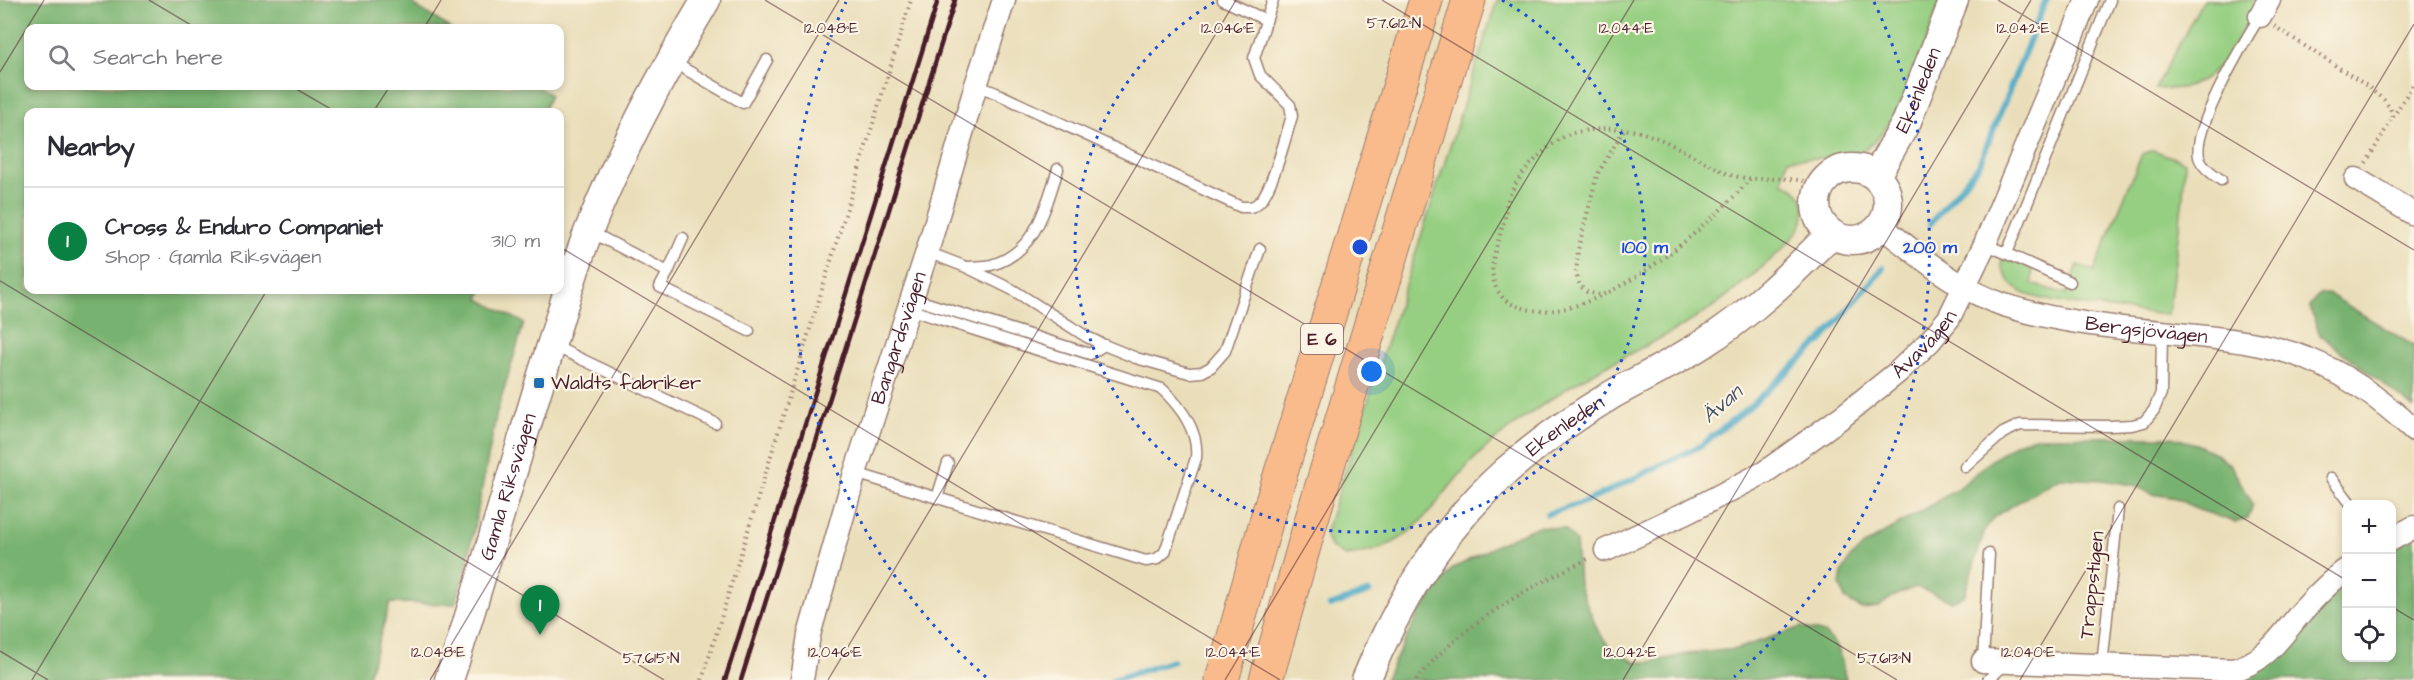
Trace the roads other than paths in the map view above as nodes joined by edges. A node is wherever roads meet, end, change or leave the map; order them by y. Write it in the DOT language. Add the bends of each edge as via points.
graph roads {
  1 [pos="706,0"];
  2 [pos="1004,0"];
  3 [pos="1223,0"];
  4 [pos="1272,0"];
  5 [pos="1426,0"];
  6 [pos="1469,0"];
  7 [pos="1954,0"];
  8 [pos="2087,0"];
  9 [pos="2110,0"];
  10 [pos="2264,8"];
  11 [pos="1266,20"];
  12 [pos="670,60"];
  13 [pos="767,60"];
  14 [pos="976,85"];
  15 [pos="1058,169"];
  16 [pos="1876,176"];
  17 [pos="2356,179"];
  18 [pos="2221,180"];
  19 [pos="2414,214"];
  20 [pos="1881,226"];
  21 [pos="589,231"];
  22 [pos="1831,234"];
  23 [pos="683,238"];
  24 [pos="1985,244"];
  25 [pos="1260,249"];
  26 [pos="927,252"];
  27 [pos="2007,253"];
  28 [pos="966,267"];
  29 [pos="668,272"];
  30 [pos="2070,282"];
  31 [pos="1965,287"];
  32 [pos="910,303"];
  33 [pos="749,332"];
  34 [pos="2162,333"];
  35 [pos="552,345"];
  36 [pos="1104,345"];
  37 [pos="715,423"];
  38 [pos="2414,430"];
  39 [pos="948,463"];
  40 [pos="1965,467"];
  41 [pos="855,473"];
  42 [pos="2331,478"];
  43 [pos="937,498"];
  44 [pos="2348,500"];
  45 [pos="2118,508"];
  46 [pos="2414,527"];
  47 [pos="2396,536"];
  48 [pos="1606,550"];
  49 [pos="1989,554"];
  50 [pos="2342,574"];
  51 [pos="2102,666"];
  52 [pos="1986,671"];
  53 [pos="449,680"];
  54 [pos="802,680"];
  55 [pos="1222,680"];
  56 [pos="1266,680"];
  57 [pos="1366,680"];
  1 -- 12 [label="street, Gamla Riksvägen"];
  2 -- 14 [label="street, Bangårdsvägen"];
  3 -- 11 [label="lane"];
  4 -- 11 [label="lane"];
  5 -- 55 [label="highway, E 6" via="1268,515"];
  6 -- 56 [label="highway, E 6"];
  7 -- 16 [label="street, Ekenleden" via="1907,121"];
  8 -- 24 [label="street, Ävavägen"];
  9 -- 27 [label="lane"];
  10 -- 18 [label="lane" via="2217,92 2200,139 2199,159"];
  11 -- 14 [label="lane" via="1254,58 1260,75 1290,105 1292,116 1269,186 1260,202 1252,207 1241,207"];
  12 -- 13 [label="lane" via="743,103"];
  12 -- 21 [label="street, Gamla Riksvägen" via="621,155"];
  14 -- 26 [label="street, Bangårdsvägen"];
  15 -- 28 [label="lane" via="1044,213 1026,243 992,265"];
  16 -- 20 [label="street" via="1889,200"];
  16 -- 22 [label="street" via="1867,170 1847,168 1828,176 1821,184 1815,205 1823,226"];
  17 -- 19 [label="street"];
  20 -- 22 [label="street" via="1869,236 1853,240"];
  20 -- 31 [label="street, Bergsjövägen"];
  21 -- 29 [label="lane"];
  21 -- 35 [label="street, Gamla Riksvägen"];
  22 -- 57 [label="street, Ekenleden" via="1742,318 1570,422 1506,471 1444,538 1392,623"];
  23 -- 29 [label="lane"];
  24 -- 27 [label="lane"];
  24 -- 31 [label="street, Ävavägen"];
  25 -- 36 [label="lane" via="1225,351 1211,367 1202,372 1178,371"];
  26 -- 28 [label="lane"];
  26 -- 32 [label="street, Bangårdsvägen"];
  27 -- 30 [label="lane"];
  28 -- 36 [label="lane" via="1013,290"];
  29 -- 33 [label="lane" via="660,287"];
  31 -- 34 [label="street, Bergsjövägen" via="2002,304 2055,318"];
  31 -- 48 [label="street, Ävavägen" via="1949,318 1930,341 1898,372 1808,443 1725,494"];
  32 -- 36 [label="lane" via="1090,354"];
  32 -- 41 [label="street, Bangårdsvägen"];
  32 -- 43 [label="lane" via="1162,390 1177,403 1197,446 1172,536 1166,552 1157,560 1146,561"];
  34 -- 38 [label="street, Bergsjövägen" via="2241,341 2308,359 2363,388"];
  34 -- 40 [label="lane" via="2161,393 2144,422 2020,425 2002,433"];
  35 -- 37 [label="lane"];
  35 -- 53 [label="street, Gamla Riksvägen"];
  39 -- 43 [label="lane"];
  41 -- 43 [label="lane"];
  41 -- 54 [label="street, Bangårdsvägen" via="809,635"];
  42 -- 44 [label="lane"];
  45 -- 51 [label="lane, Trappstigen"];
  46 -- 47 [label="street"];
  49 -- 52 [label="lane"];
  50 -- 51 [label="street" via="2270,651 2244,667 2233,670"];
  51 -- 52 [label="street" via="2007,662"];
}
